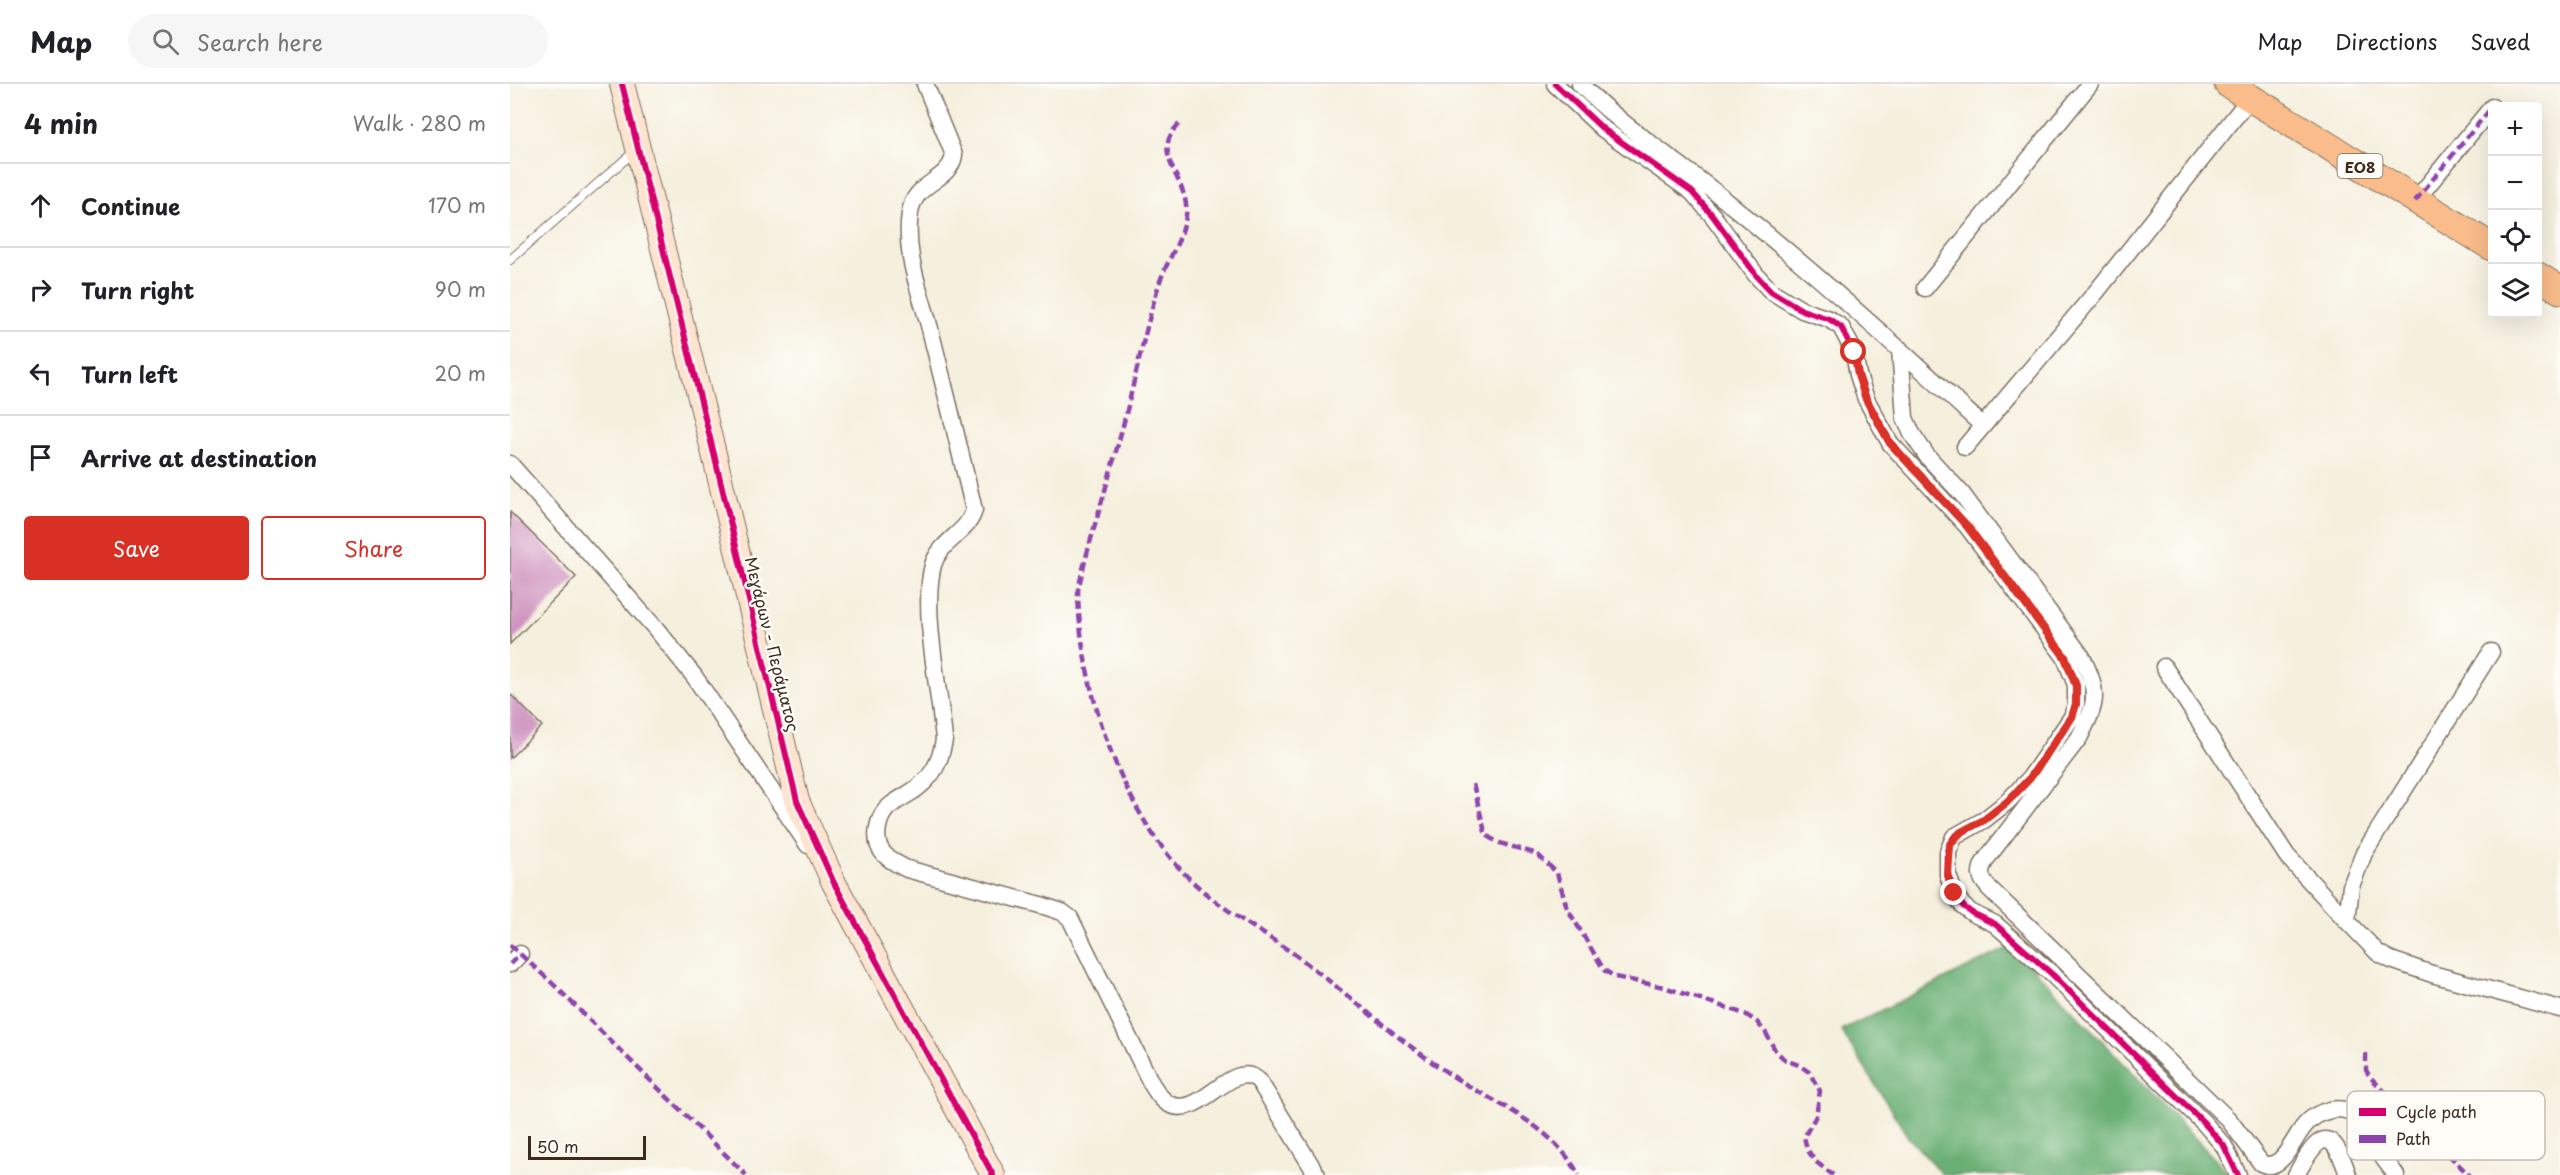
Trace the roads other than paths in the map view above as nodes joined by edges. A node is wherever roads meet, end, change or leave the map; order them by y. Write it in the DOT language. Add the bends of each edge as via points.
graph roads {
  1 [pos="622,84"];
  2 [pos="925,84"];
  3 [pos="1555,84"];
  4 [pos="1580,84"];
  5 [pos="2090,84"];
  6 [pos="2239,91"];
  7 [pos="2488,112"];
  8 [pos="637,149"];
  9 [pos="2415,201"];
  10 [pos="2488,244"];
  11 [pos="510,260"];
  12 [pos="2542,279"];
  13 [pos="1925,288"];
  14 [pos="2560,290"];
  15 [pos="1900,349"];
  16 [pos="1983,426"];
  17 [pos="1965,447"];
  18 [pos="510,464"];
  19 [pos="2491,652"];
  20 [pos="2164,667"];
  21 [pos="834,883"];
  22 [pos="2347,921"];
  23 [pos="2560,1009"];
  24 [pos="2347,1111"];
  25 [pos="2386,1160"];
  26 [pos="993,1175"];
  27 [pos="1317,1175"];
  28 [pos="2238,1175"];
  29 [pos="2296,1175"];
  30 [pos="2348,1175"];
  31 [pos="2396,1175"];
  1 -- 8 [label="main road, Μεγάρων - Περάματος"];
  2 -- 27 [label="street" via="954,155 947,171 921,189 914,199 910,211 910,255 974,510 967,524 938,553 930,582 942,753 925,781 886,809 879,822 878,842 882,853 907,869 1044,906 1070,918 1150,1083 1161,1097 1178,1108 1188,1107 1233,1078 1253,1075"];
  3 -- 28 [label="street" via="1603,129 1692,192 1771,291 1841,327 1854,352 1866,399 1890,443 1967,526 2065,657 2076,686 2072,717 2030,778 2007,802 1954,837 1947,861 1951,884 1963,906 1995,924 2053,975 2204,1123 2224,1146"];
  4 -- 15 [label="street" via="1622,122 1789,252"];
  5 -- 13 [label="street"];
  6 -- 9 [label="main road, ΕΟ8"];
  6 -- 16 [label="street" via="2097,291"];
  7 -- 9 [label="street"];
  8 -- 11 [label="lane"];
  8 -- 21 [label="main road, Μεγάρων - Περάματος" via="797,801"];
  9 -- 10 [label="main road, ΕΟ8"];
  12 -- 14 [label="main road"];
  15 -- 16 [label="street"];
  15 -- 24 [label="street" via="1905,418 1912,434 1962,494 2082,657 2093,682 2095,699 2079,738 1987,858 1980,878 2229,1120 2260,1163 2274,1165 2306,1124 2331,1109"];
  16 -- 17 [label="street"];
  18 -- 21 [label="street" via="694,676"];
  19 -- 22 [label="street" via="2364,853 2351,886"];
  20 -- 22 [label="street" via="2287,856"];
  21 -- 26 [label="main road, Μεγάρων - Περάματος"];
  22 -- 23 [label="street" via="2378,953 2391,960"];
  25 -- 31 [label="street"];
  29 -- 30 [label="street" via="2318,1141 2327,1140 2340,1151"];
}
